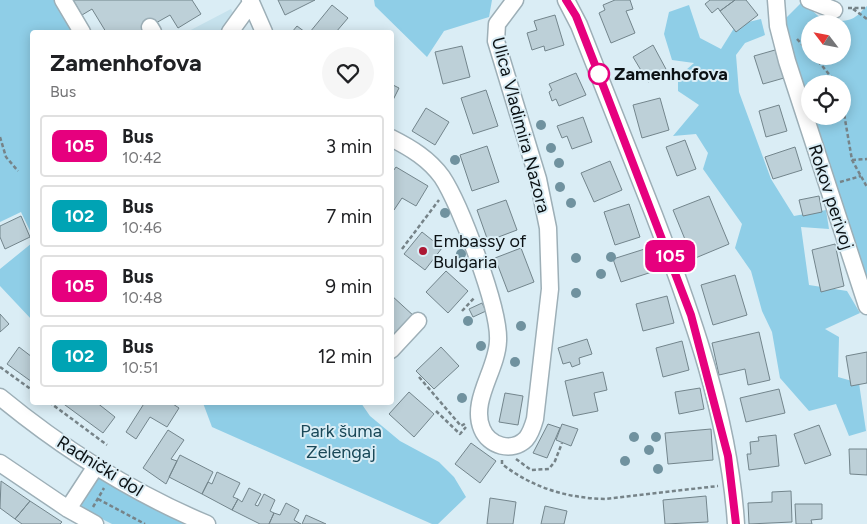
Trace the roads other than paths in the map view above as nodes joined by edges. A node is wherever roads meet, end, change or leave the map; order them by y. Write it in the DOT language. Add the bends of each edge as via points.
graph roads {
  1 [pos="64,0"];
  2 [pos="514,0"];
  3 [pos="566,0"];
  4 [pos="776,0"];
  5 [pos="809,0"];
  6 [pos="251,2"];
  7 [pos="834,10"];
  8 [pos="81,30"];
  9 [pos="231,30"];
  10 [pos="263,30"];
  11 [pos="394,140"];
  12 [pos="867,306"];
  13 [pos="418,322"];
  14 [pos="394,347"];
  15 [pos="0,397"];
  16 [pos="0,463"];
  17 [pos="96,466"];
  18 [pos="68,509"];
  19 [pos="91,522"];
  20 [pos="207,524"];
  21 [pos="736,524"];
  1 -- 8 [label="street"];
  2 -- 11 [label="street, Ulica Vladimira Nazora" via="497,24 496,41 540,188 546,213 550,262 536,414 532,429 518,444 504,447 494,443 485,435 480,422 482,397 498,341 496,315 456,201 426,159"];
  3 -- 21 [label="street" via="576,16 690,311 728,456"];
  4 -- 12 [label="street, Rokov perivoj" via="778,26 787,61"];
  5 -- 7 [label="street"];
  6 -- 9 [label="street"];
  6 -- 10 [label="street"];
  13 -- 14 [label="street"];
  15 -- 17 [label="street, Radnički dol"];
  16 -- 18 [label="street"];
  17 -- 18 [label="street"];
  17 -- 20 [label="street, Radnički dol"];
  18 -- 19 [label="street"];
}
